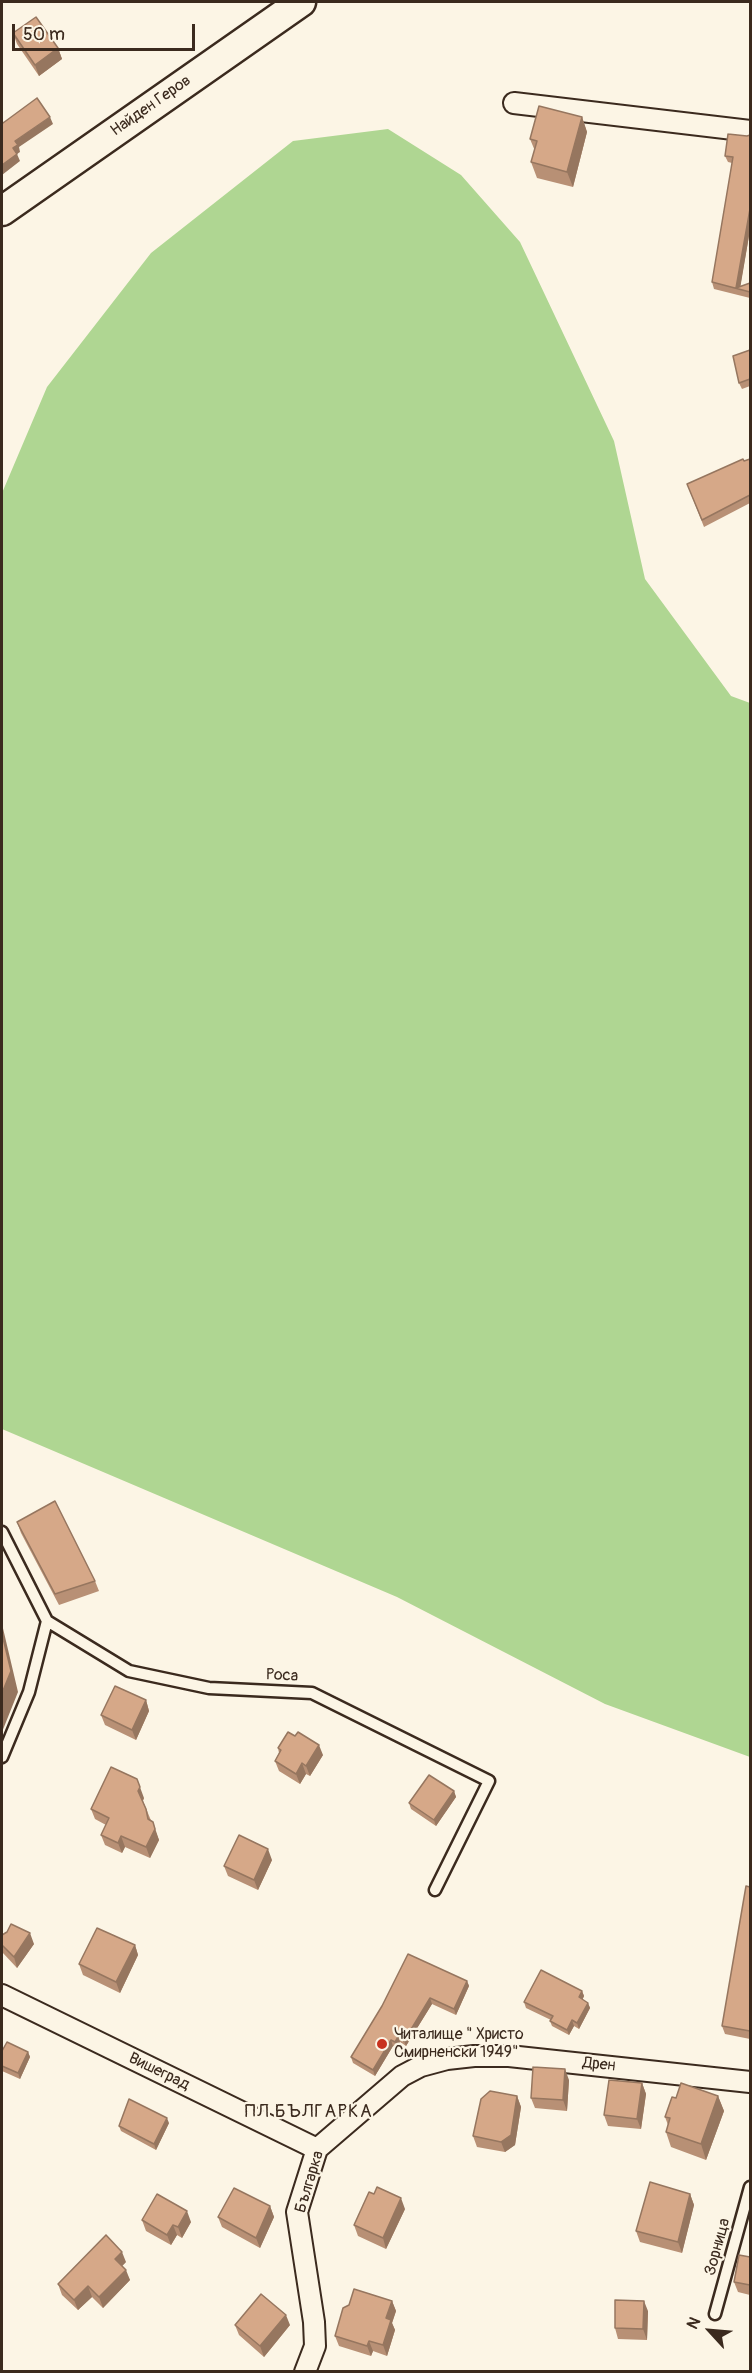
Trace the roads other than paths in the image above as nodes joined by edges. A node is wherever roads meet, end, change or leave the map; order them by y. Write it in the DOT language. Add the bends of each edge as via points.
graph roads {
  1 [pos="301,2"];
  2 [pos="514,103"];
  3 [pos="750,131"];
  4 [pos="2,211"];
  5 [pos="2,1532"];
  6 [pos="47,1621"];
  7 [pos="2,1757"];
  8 [pos="435,1890"];
  9 [pos="2,1995"];
  10 [pos="447,2059"];
  11 [pos="750,2082"];
  12 [pos="317,2149"];
  13 [pos="750,2187"];
  14 [pos="715,2314"];
  15 [pos="305,2372"];
  1 -- 4 [label="street, Найден Геров"];
  2 -- 3 [label="street"];
  5 -- 6 [label="lane"];
  6 -- 7 [label="lane" via="29,1692"];
  6 -- 8 [label="lane, Роса" via="129,1671 209,1688 312,1693 489,1781"];
  9 -- 12 [label="street, Вишеград"];
  10 -- 11 [label="street, Дрен" via="509,2056"];
  10 -- 12 [label="street, Българка" via="402,2076"];
  12 -- 15 [label="street, Българка" via="297,2212 314,2322 315,2346"];
  13 -- 14 [label="lane, Зорница"];
}
